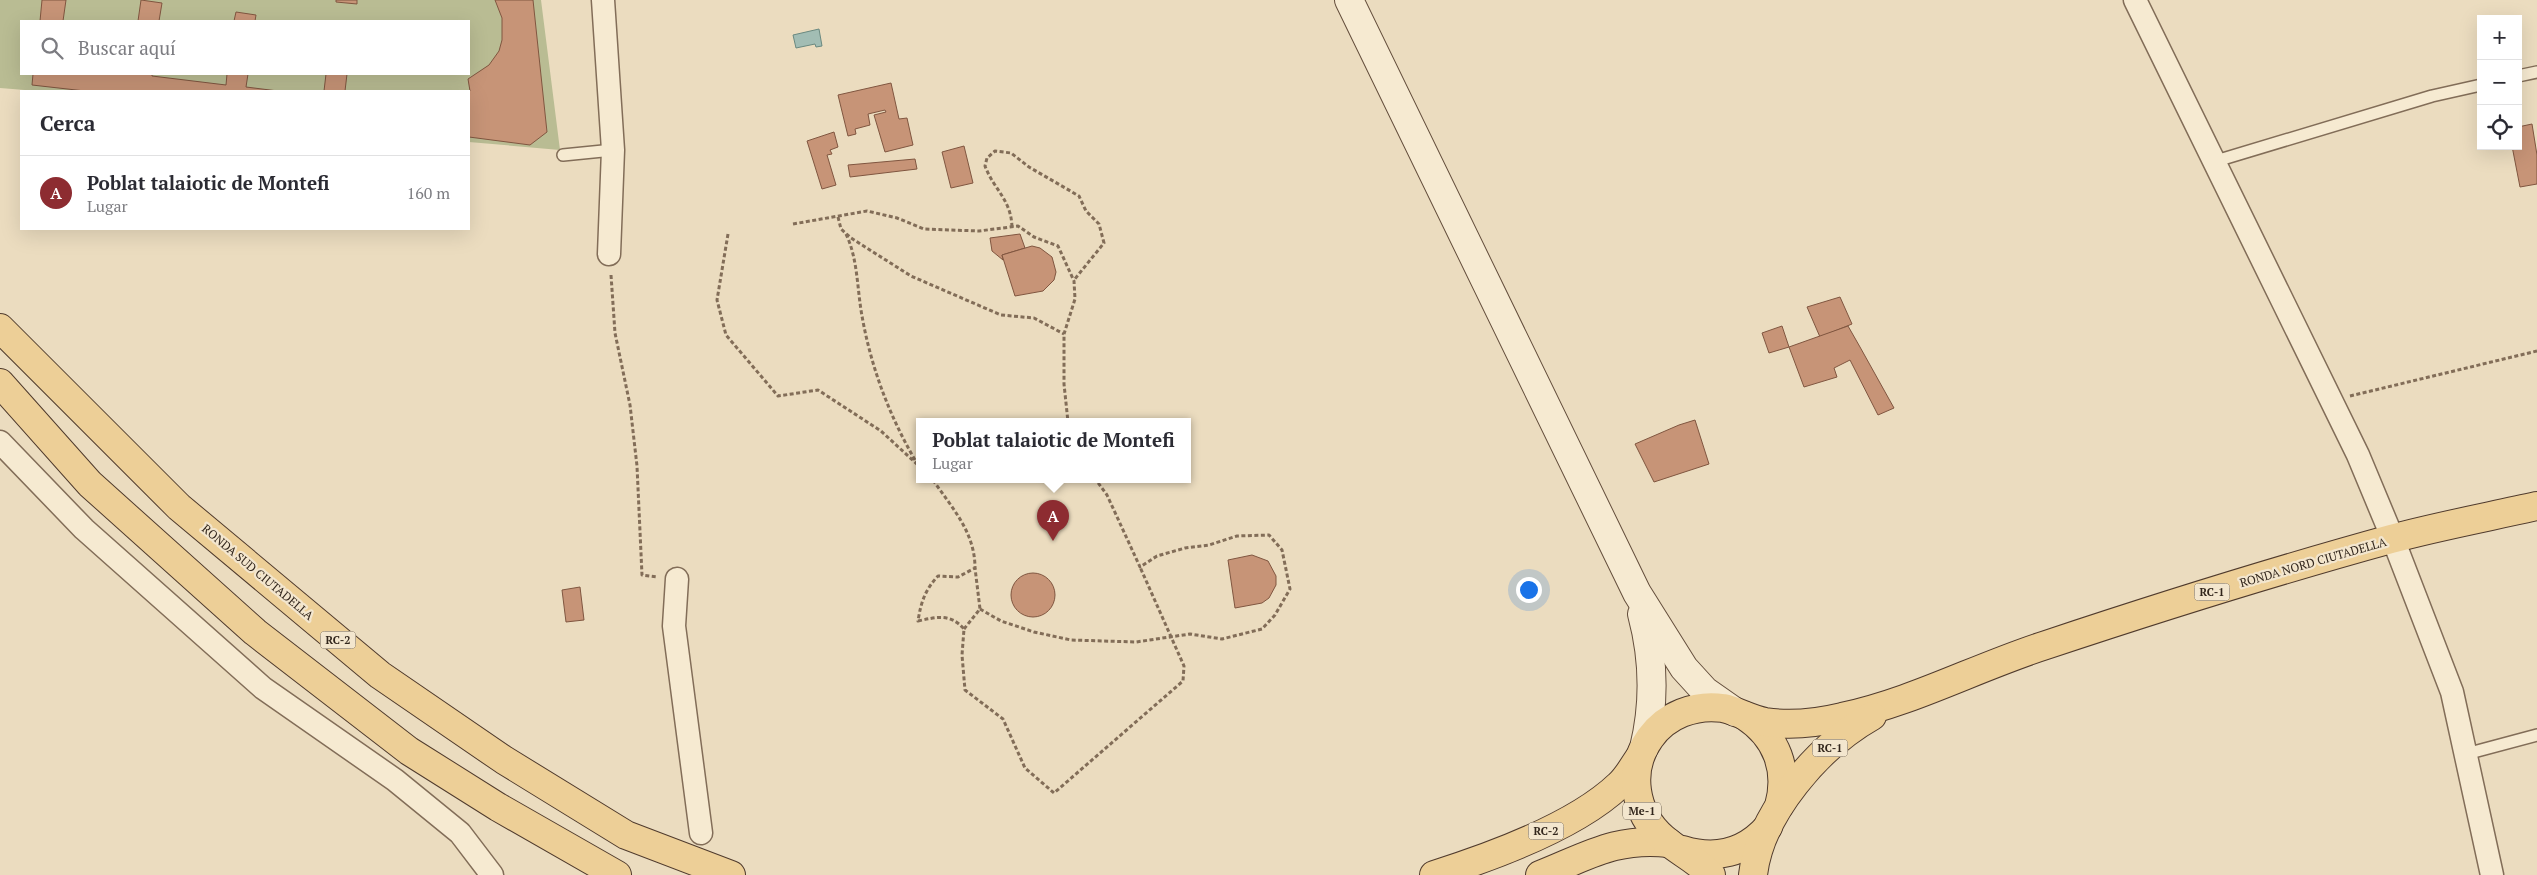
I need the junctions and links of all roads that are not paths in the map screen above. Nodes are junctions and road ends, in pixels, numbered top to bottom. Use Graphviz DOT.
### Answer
graph roads {
  1 [pos="604,0"];
  2 [pos="1349,0"];
  3 [pos="2135,0"];
  4 [pos="2537,72"];
  5 [pos="2522,75"];
  6 [pos="2477,86"];
  7 [pos="613,150"];
  8 [pos="562,155"];
  9 [pos="2216,161"];
  10 [pos="609,254"];
  11 [pos="0,328"];
  12 [pos="0,383"];
  13 [pos="0,442"];
  14 [pos="2537,506"];
  15 [pos="2393,539"];
  16 [pos="677,578"];
  17 [pos="1637,593"];
  18 [pos="1895,703"];
  19 [pos="1739,714"];
  20 [pos="2537,735"];
  21 [pos="1642,752"];
  22 [pos="2466,754"];
  23 [pos="1774,816"];
  24 [pos="701,833"];
  25 [pos="1675,846"];
  26 [pos="492,875"];
  27 [pos="617,875"];
  28 [pos="731,875"];
  29 [pos="1434,875"];
  30 [pos="1540,875"];
  31 [pos="1711,875"];
  32 [pos="1753,875"];
  33 [pos="2492,875"];
  1 -- 7 [label="street"];
  2 -- 17 [label="main road, Me-1"];
  3 -- 9 [label="street"];
  4 -- 5 [label="lane"];
  6 -- 9 [label="lane"];
  7 -- 8 [label="lane"];
  7 -- 10 [label="street"];
  9 -- 15 [label="street"];
  11 -- 28 [label="main road, RONDA SUD CIUTADELLA / RC-2"];
  12 -- 27 [label="main road"];
  13 -- 26 [label="street"];
  14 -- 15 [label="main road, RONDA NORD CIUTADELLA / RC-1"];
  15 -- 18 [label="main road, RONDA NORD CIUTADELLA / RC-1"];
  15 -- 22 [label="street"];
  16 -- 24 [label="street"];
  17 -- 19 [label="main road, Me-1"];
  17 -- 21 [label="main road, Me-1"];
  18 -- 19 [label="main road, RC-1"];
  18 -- 23 [label="main road, RC-1"];
  19 -- 21 [label="main road, Me-1"];
  19 -- 23 [label="main road, Me-1"];
  20 -- 22 [label="lane"];
  21 -- 25 [label="main road, Me-1"];
  21 -- 29 [label="main road, RC-2"];
  22 -- 33 [label="street"];
  23 -- 25 [label="main road"];
  23 -- 32 [label="main road, Me-1"];
  25 -- 30 [label="main road"];
  25 -- 31 [label="main road, Me-1"];
}
